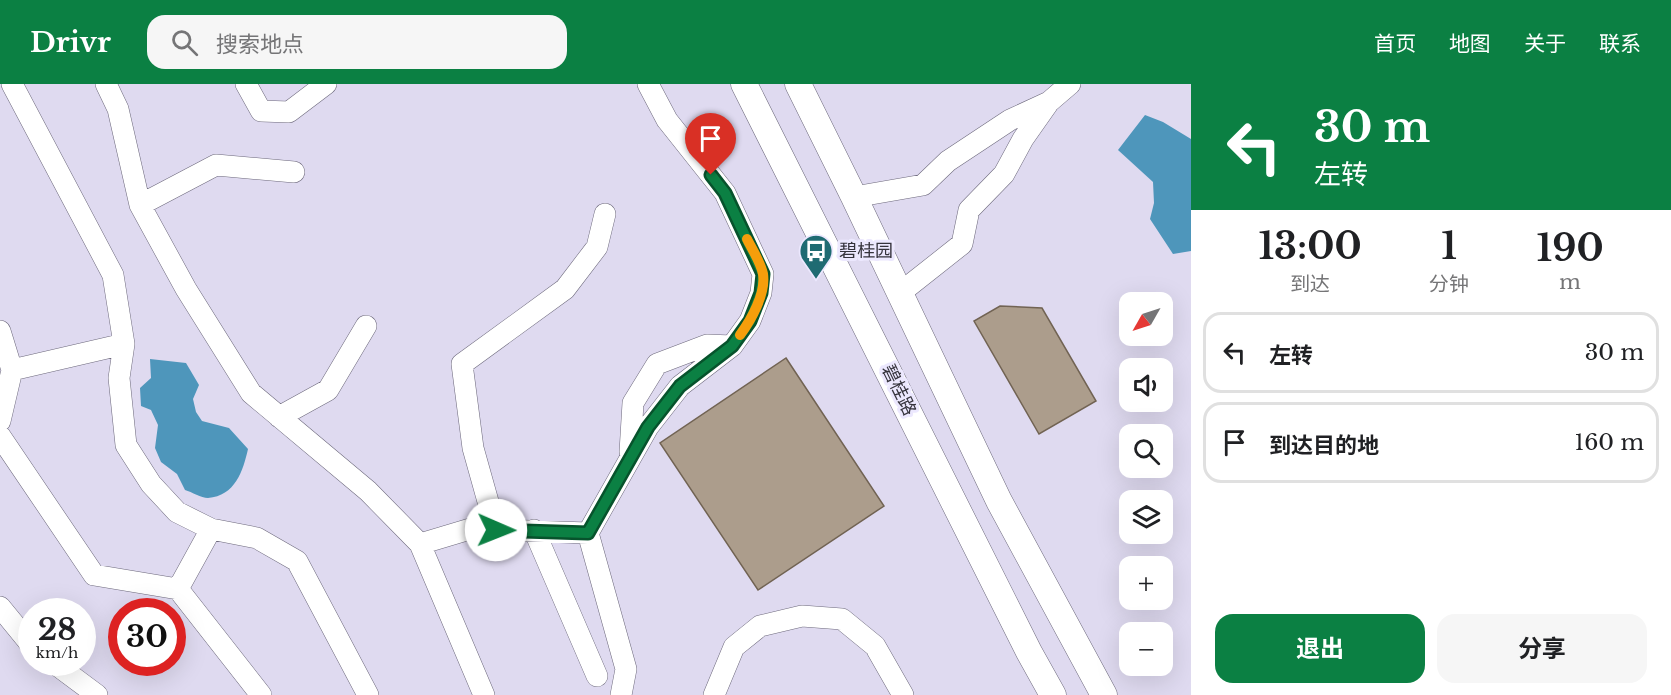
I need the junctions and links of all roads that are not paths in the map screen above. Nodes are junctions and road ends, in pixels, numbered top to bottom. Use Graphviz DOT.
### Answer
graph roads {
  1 [pos="12,84"];
  2 [pos="106,84"];
  3 [pos="246,84"];
  4 [pos="326,84"];
  5 [pos="648,84"];
  6 [pos="744,84"];
  7 [pos="798,84"];
  8 [pos="1070,84"];
  9 [pos="1049,102"];
  10 [pos="294,172"];
  11 [pos="854,197"];
  12 [pos="140,205"];
  13 [pos="605,214"];
  14 [pos="900,293"];
  15 [pos="366,326"];
  16 [pos="0,331"];
  17 [pos="124,344"];
  18 [pos="732,346"];
  19 [pos="12,370"];
  20 [pos="279,417"];
  21 [pos="0,421"];
  22 [pos="0,436"];
  23 [pos="630,459"];
  24 [pos="211,528"];
  25 [pos="496,530"];
  26 [pos="534,530"];
  27 [pos="588,533"];
  28 [pos="420,544"];
  29 [pos="178,589"];
  30 [pos="0,607"];
  31 [pos="18,629"];
  32 [pos="71,676"];
  33 [pos="597,676"];
  34 [pos="97,695"];
  35 [pos="261,695"];
  36 [pos="368,695"];
  37 [pos="484,695"];
  38 [pos="621,695"];
  39 [pos="714,695"];
  40 [pos="903,695"];
  41 [pos="1053,695"];
  42 [pos="1104,695"];
  1 -- 17 [label="street"];
  2 -- 12 [label="street"];
  3 -- 4 [label="street"];
  5 -- 18 [label="street"];
  6 -- 41 [label="street, 碧桂路"];
  7 -- 11 [label="street"];
  8 -- 9 [label="street"];
  9 -- 11 [label="street"];
  9 -- 14 [label="street"];
  10 -- 12 [label="street"];
  11 -- 14 [label="street"];
  12 -- 20 [label="street"];
  13 -- 25 [label="street"];
  14 -- 42 [label="street"];
  15 -- 20 [label="street"];
  16 -- 19 [label="street"];
  17 -- 19 [label="street"];
  17 -- 24 [label="street"];
  18 -- 23 [label="street"];
  18 -- 23 [label="street"];
  19 -- 21 [label="street"];
  20 -- 28 [label="street"];
  22 -- 29 [label="street"];
  23 -- 27 [label="street"];
  24 -- 29 [label="street"];
  24 -- 36 [label="street"];
  25 -- 26 [label="street"];
  25 -- 28 [label="street"];
  26 -- 27 [label="street"];
  26 -- 33 [label="street"];
  27 -- 38 [label="street"];
  28 -- 37 [label="street"];
  29 -- 35 [label="street"];
  30 -- 31 [label="street"];
  32 -- 34 [label="street"];
  39 -- 40 [label="street"];
}
